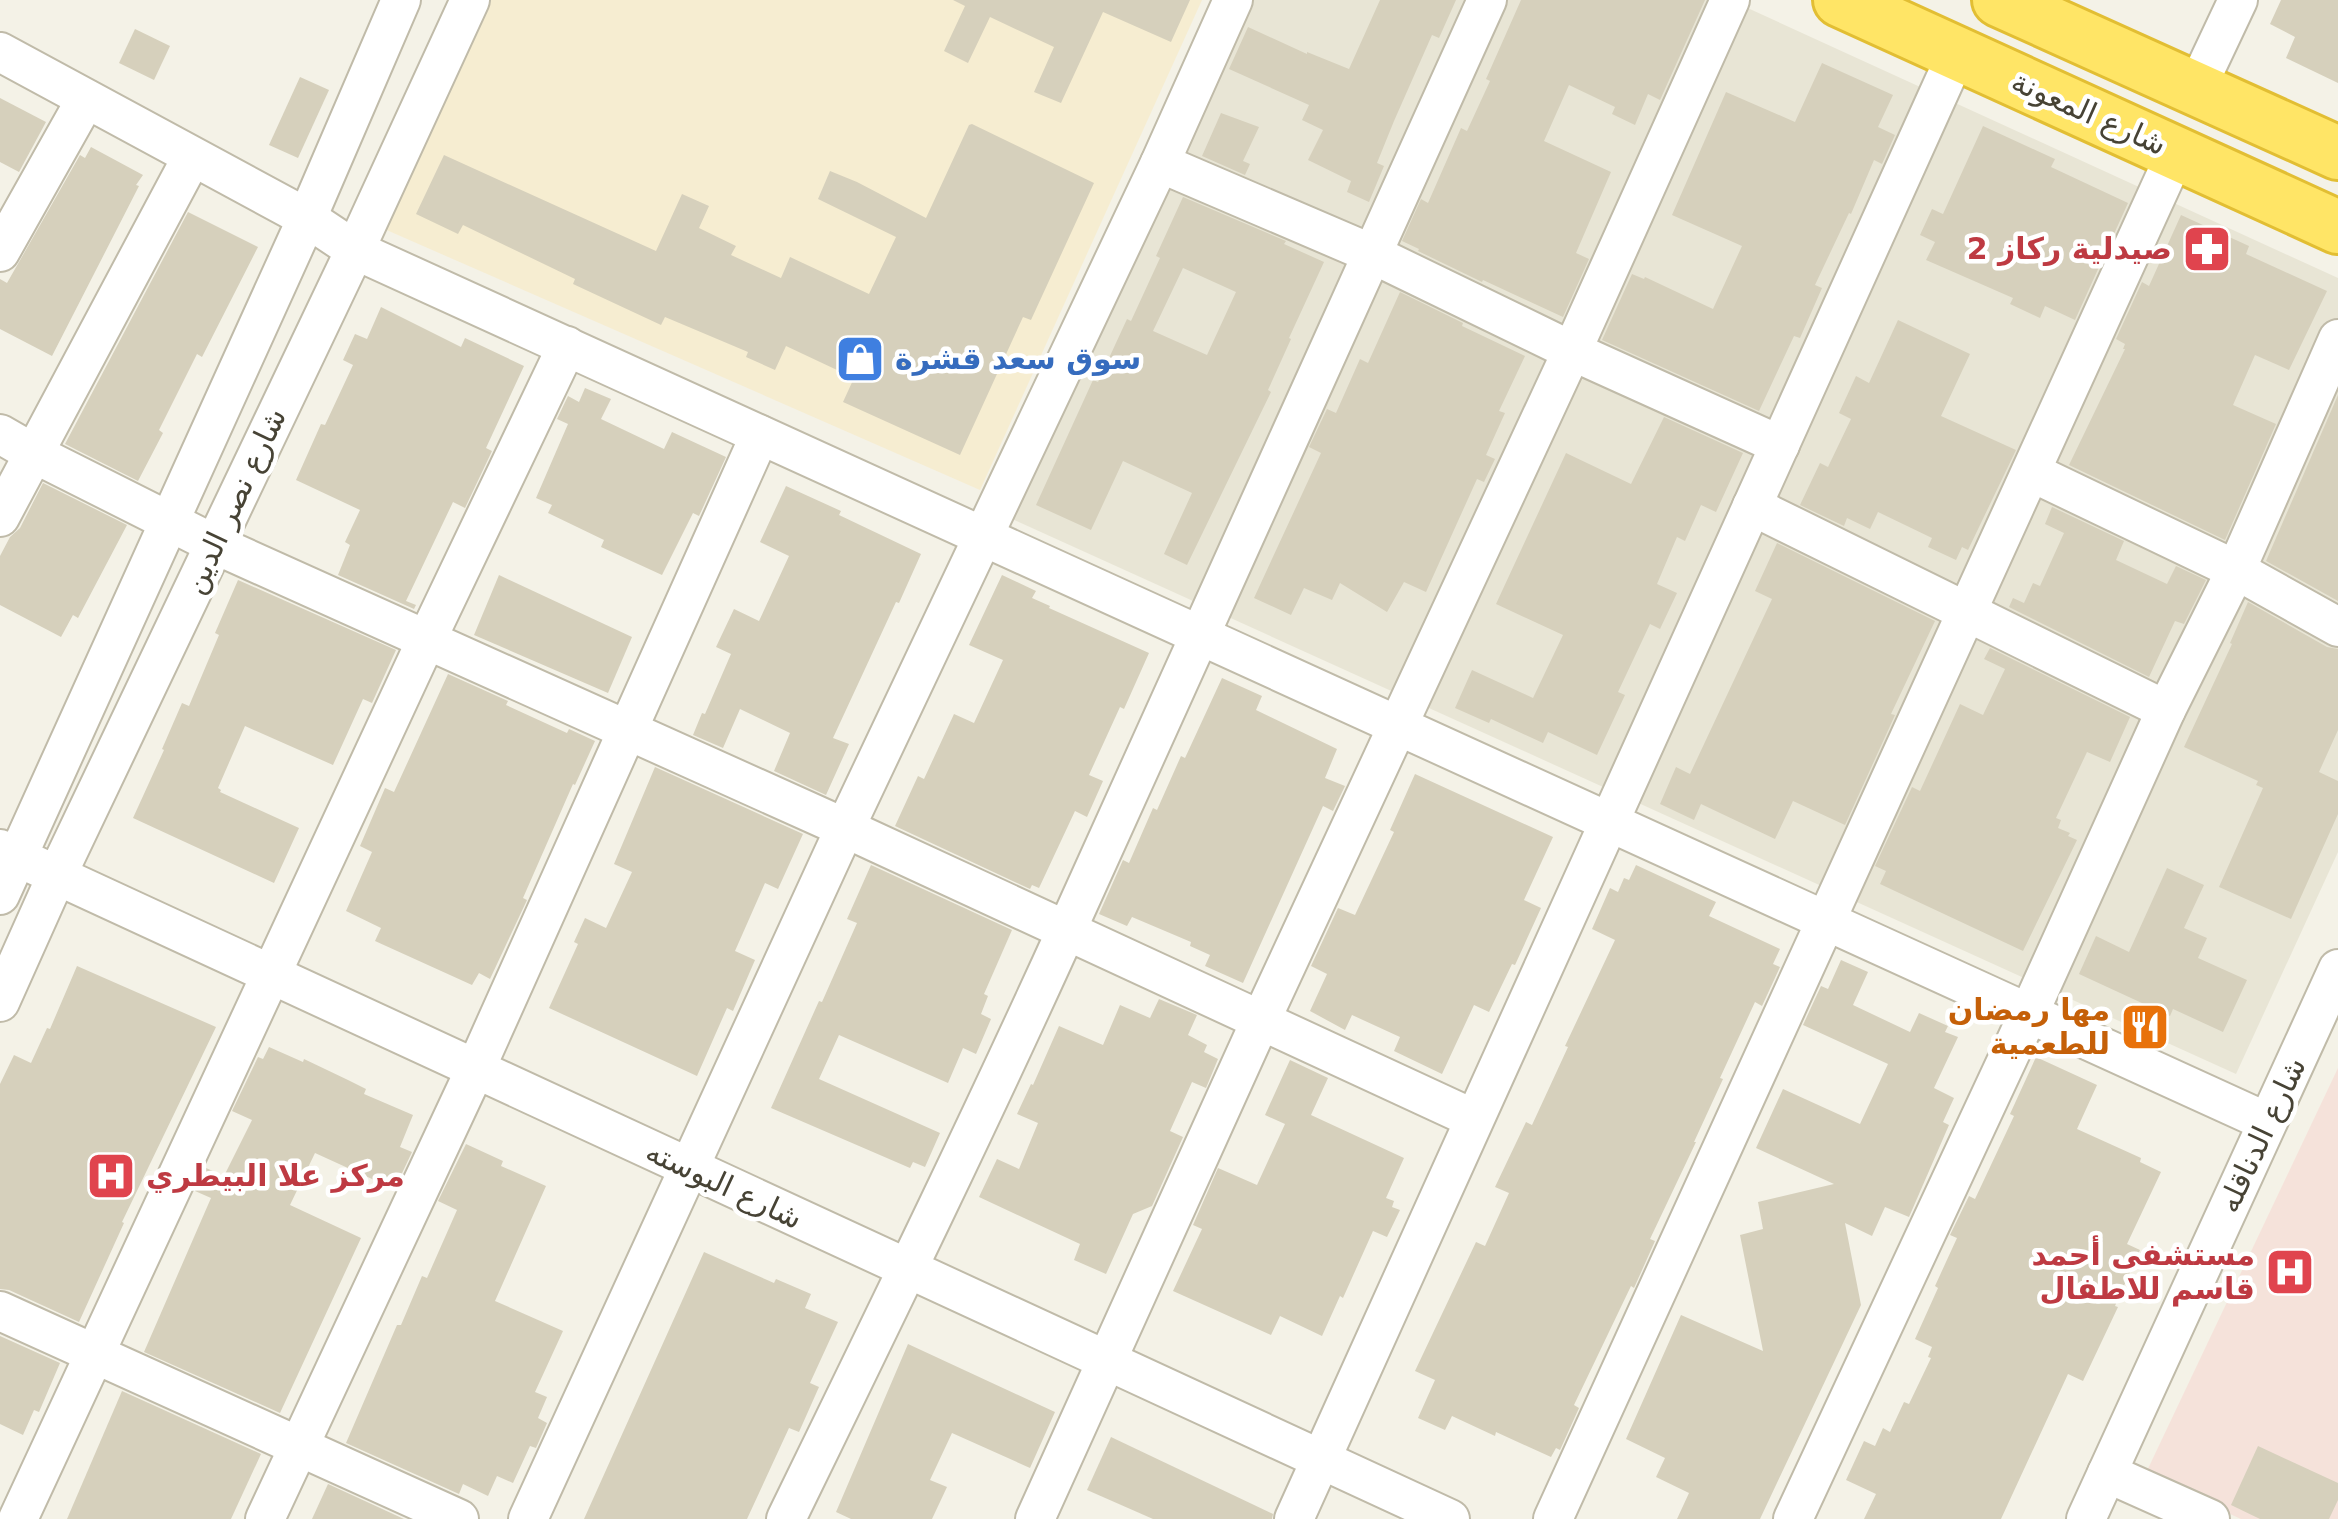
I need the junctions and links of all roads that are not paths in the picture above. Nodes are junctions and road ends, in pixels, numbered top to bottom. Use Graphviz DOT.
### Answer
graph roads {
  1 [pos="400,0"];
  2 [pos="470,0"];
  3 [pos="1233,0"];
  4 [pos="1487,0"];
  5 [pos="1730,0"];
  6 [pos="1840,0"];
  7 [pos="1999,0"];
  8 [pos="2238,0"];
  9 [pos="0,52"];
  10 [pos="1957,53"];
  11 [pos="2196,89"];
  12 [pos="86,99"];
  13 [pos="2176,153"];
  14 [pos="2338,153"];
  15 [pos="192,157"];
  16 [pos="1160,163"];
  17 [pos="307,218"];
  18 [pos="2338,227"];
  19 [pos="354,250"];
  20 [pos="0,252"];
  21 [pos="1370,253"];
  22 [pos="2338,340"];
  23 [pos="566,346"];
  24 [pos="1572,351"];
  25 [pos="0,434"];
  26 [pos="760,435"];
  27 [pos="1780,445"];
  28 [pos="33,454"];
  29 [pos="2031,472"];
  30 [pos="1752,506"];
  31 [pos="0,517"];
  32 [pos="168,523"];
  33 [pos="984,536"];
  34 [pos="214,544"];
  35 [pos="2236,570"];
  36 [pos="1967,613"];
  37 [pos="2338,627"];
  38 [pos="1200,635"];
  39 [pos="426,641"];
  40 [pos="2166,710"];
  41 [pos="1397,725"];
  42 [pos="626,729"];
  43 [pos="1609,822"];
  44 [pos="845,828"];
  45 [pos="8,854"];
  46 [pos="56,877"];
  47 [pos="0,894"];
  48 [pos="1826,920"];
  49 [pos="1067,930"];
  50 [pos="2338,969"];
  51 [pos="271,976"];
  52 [pos="0,1002"];
  53 [pos="2029,1013"];
  54 [pos="1260,1022"];
  55 [pos="474,1070"];
  56 [pos="1474,1119"];
  57 [pos="2268,1122"];
  58 [pos="690,1169"];
  59 [pos="908,1269"];
  60 [pos="0,1311"];
  61 [pos="94,1354"];
  62 [pos="1107,1361"];
  63 [pos="298,1446"];
  64 [pos="1320,1460"];
  65 [pos="2107,1473"];
  66 [pos="18,1519"];
  67 [pos="265,1519"];
  68 [pos="458,1519"];
  69 [pos="528,1519"];
  70 [pos="786,1519"];
  71 [pos="1035,1519"];
  72 [pos="1294,1519"];
  73 [pos="1450,1519"];
  74 [pos="1554,1519"];
  75 [pos="1793,1519"];
  76 [pos="2086,1519"];
  77 [pos="2210,1519"];
  1 -- 17 [label="street, شارع نصر الدين"];
  2 -- 19 [label="street, شارع نصر الدين"];
  3 -- 16 [label="street"];
  4 -- 21 [label="street"];
  5 -- 24 [label="street"];
  6 -- 10 [label="highway, شارع المعونة"];
  7 -- 11 [label="highway"];
  8 -- 11 [label="street"];
  9 -- 12 [label="street"];
  10 -- 13 [label="highway, شارع المعونة"];
  10 -- 27 [label="street"];
  11 -- 14 [label="highway"];
  12 -- 15 [label="street"];
  12 -- 20 [label="street"];
  13 -- 18 [label="highway, شارع المعونة"];
  13 -- 29 [label="street"];
  15 -- 17 [label="street"];
  15 -- 28 [label="street"];
  16 -- 21 [label="street"];
  16 -- 33 [label="street"];
  17 -- 19 [label="street"];
  17 -- 32 [label="street, شارع نصر الدين"];
  19 -- 23 [label="street"];
  19 -- 34 [label="street, شارع نصر الدين"];
  21 -- 24 [label="street"];
  21 -- 38 [label="street"];
  22 -- 35 [label="street"];
  23 -- 26 [label="street"];
  23 -- 39 [label="street"];
  24 -- 27 [label="street"];
  24 -- 41 [label="street"];
  25 -- 28 [label="street"];
  26 -- 33 [label="street"];
  26 -- 42 [label="street"];
  27 -- 30 [label="street"];
  28 -- 31 [label="street"];
  28 -- 32 [label="street"];
  29 -- 35 [label="street"];
  29 -- 36 [label="street"];
  30 -- 36 [label="street"];
  30 -- 43 [label="street"];
  32 -- 34 [label="street"];
  32 -- 45 [label="street, شارع نصر الدين"];
  33 -- 38 [label="street"];
  33 -- 44 [label="street"];
  34 -- 39 [label="street"];
  34 -- 46 [label="street, شارع نصر الدين"];
  35 -- 37 [label="street"];
  35 -- 40 [label="street"];
  36 -- 40 [label="street"];
  36 -- 48 [label="street"];
  38 -- 41 [label="street"];
  38 -- 49 [label="street"];
  39 -- 42 [label="street"];
  39 -- 51 [label="street"];
  40 -- 53 [label="street"];
  41 -- 43 [label="street"];
  41 -- 54 [label="street"];
  42 -- 44 [label="street"];
  42 -- 55 [label="street"];
  43 -- 48 [label="street"];
  43 -- 56 [label="street"];
  44 -- 49 [label="street"];
  44 -- 58 [label="street"];
  45 -- 46 [label="street, شارع البوسته"];
  45 -- 47 [label="street, شارع نصر الدين"];
  46 -- 51 [label="street, شارع البوسته"];
  46 -- 52 [label="street, شارع نصر الدين"];
  48 -- 53 [label="street"];
  48 -- 74 [label="street"];
  49 -- 54 [label="street"];
  49 -- 59 [label="street"];
  50 -- 57 [label="street, شارع الدناقله"];
  51 -- 55 [label="street, شارع البوسته"];
  51 -- 61 [label="street"];
  53 -- 57 [label="street"];
  53 -- 75 [label="street"];
  54 -- 56 [label="street"];
  54 -- 62 [label="street"];
  55 -- 58 [label="street, شارع البوسته"];
  55 -- 63 [label="street"];
  56 -- 64 [label="street"];
  57 -- 65 [label="street, شارع الدناقله"];
  58 -- 59 [label="street, شارع البوسته"];
  58 -- 69 [label="street"];
  59 -- 62 [label="street, شارع البوسته"];
  59 -- 70 [label="street"];
  60 -- 61 [label="street"];
  61 -- 63 [label="street"];
  61 -- 66 [label="street"];
  62 -- 64 [label="street, شارع البوسته"];
  62 -- 71 [label="street"];
  63 -- 67 [label="street"];
  63 -- 68 [label="street"];
  64 -- 72 [label="street"];
  64 -- 73 [label="street, شارع البوسته"];
  65 -- 76 [label="street, شارع الدناقله"];
  65 -- 77 [label="street"];
}
